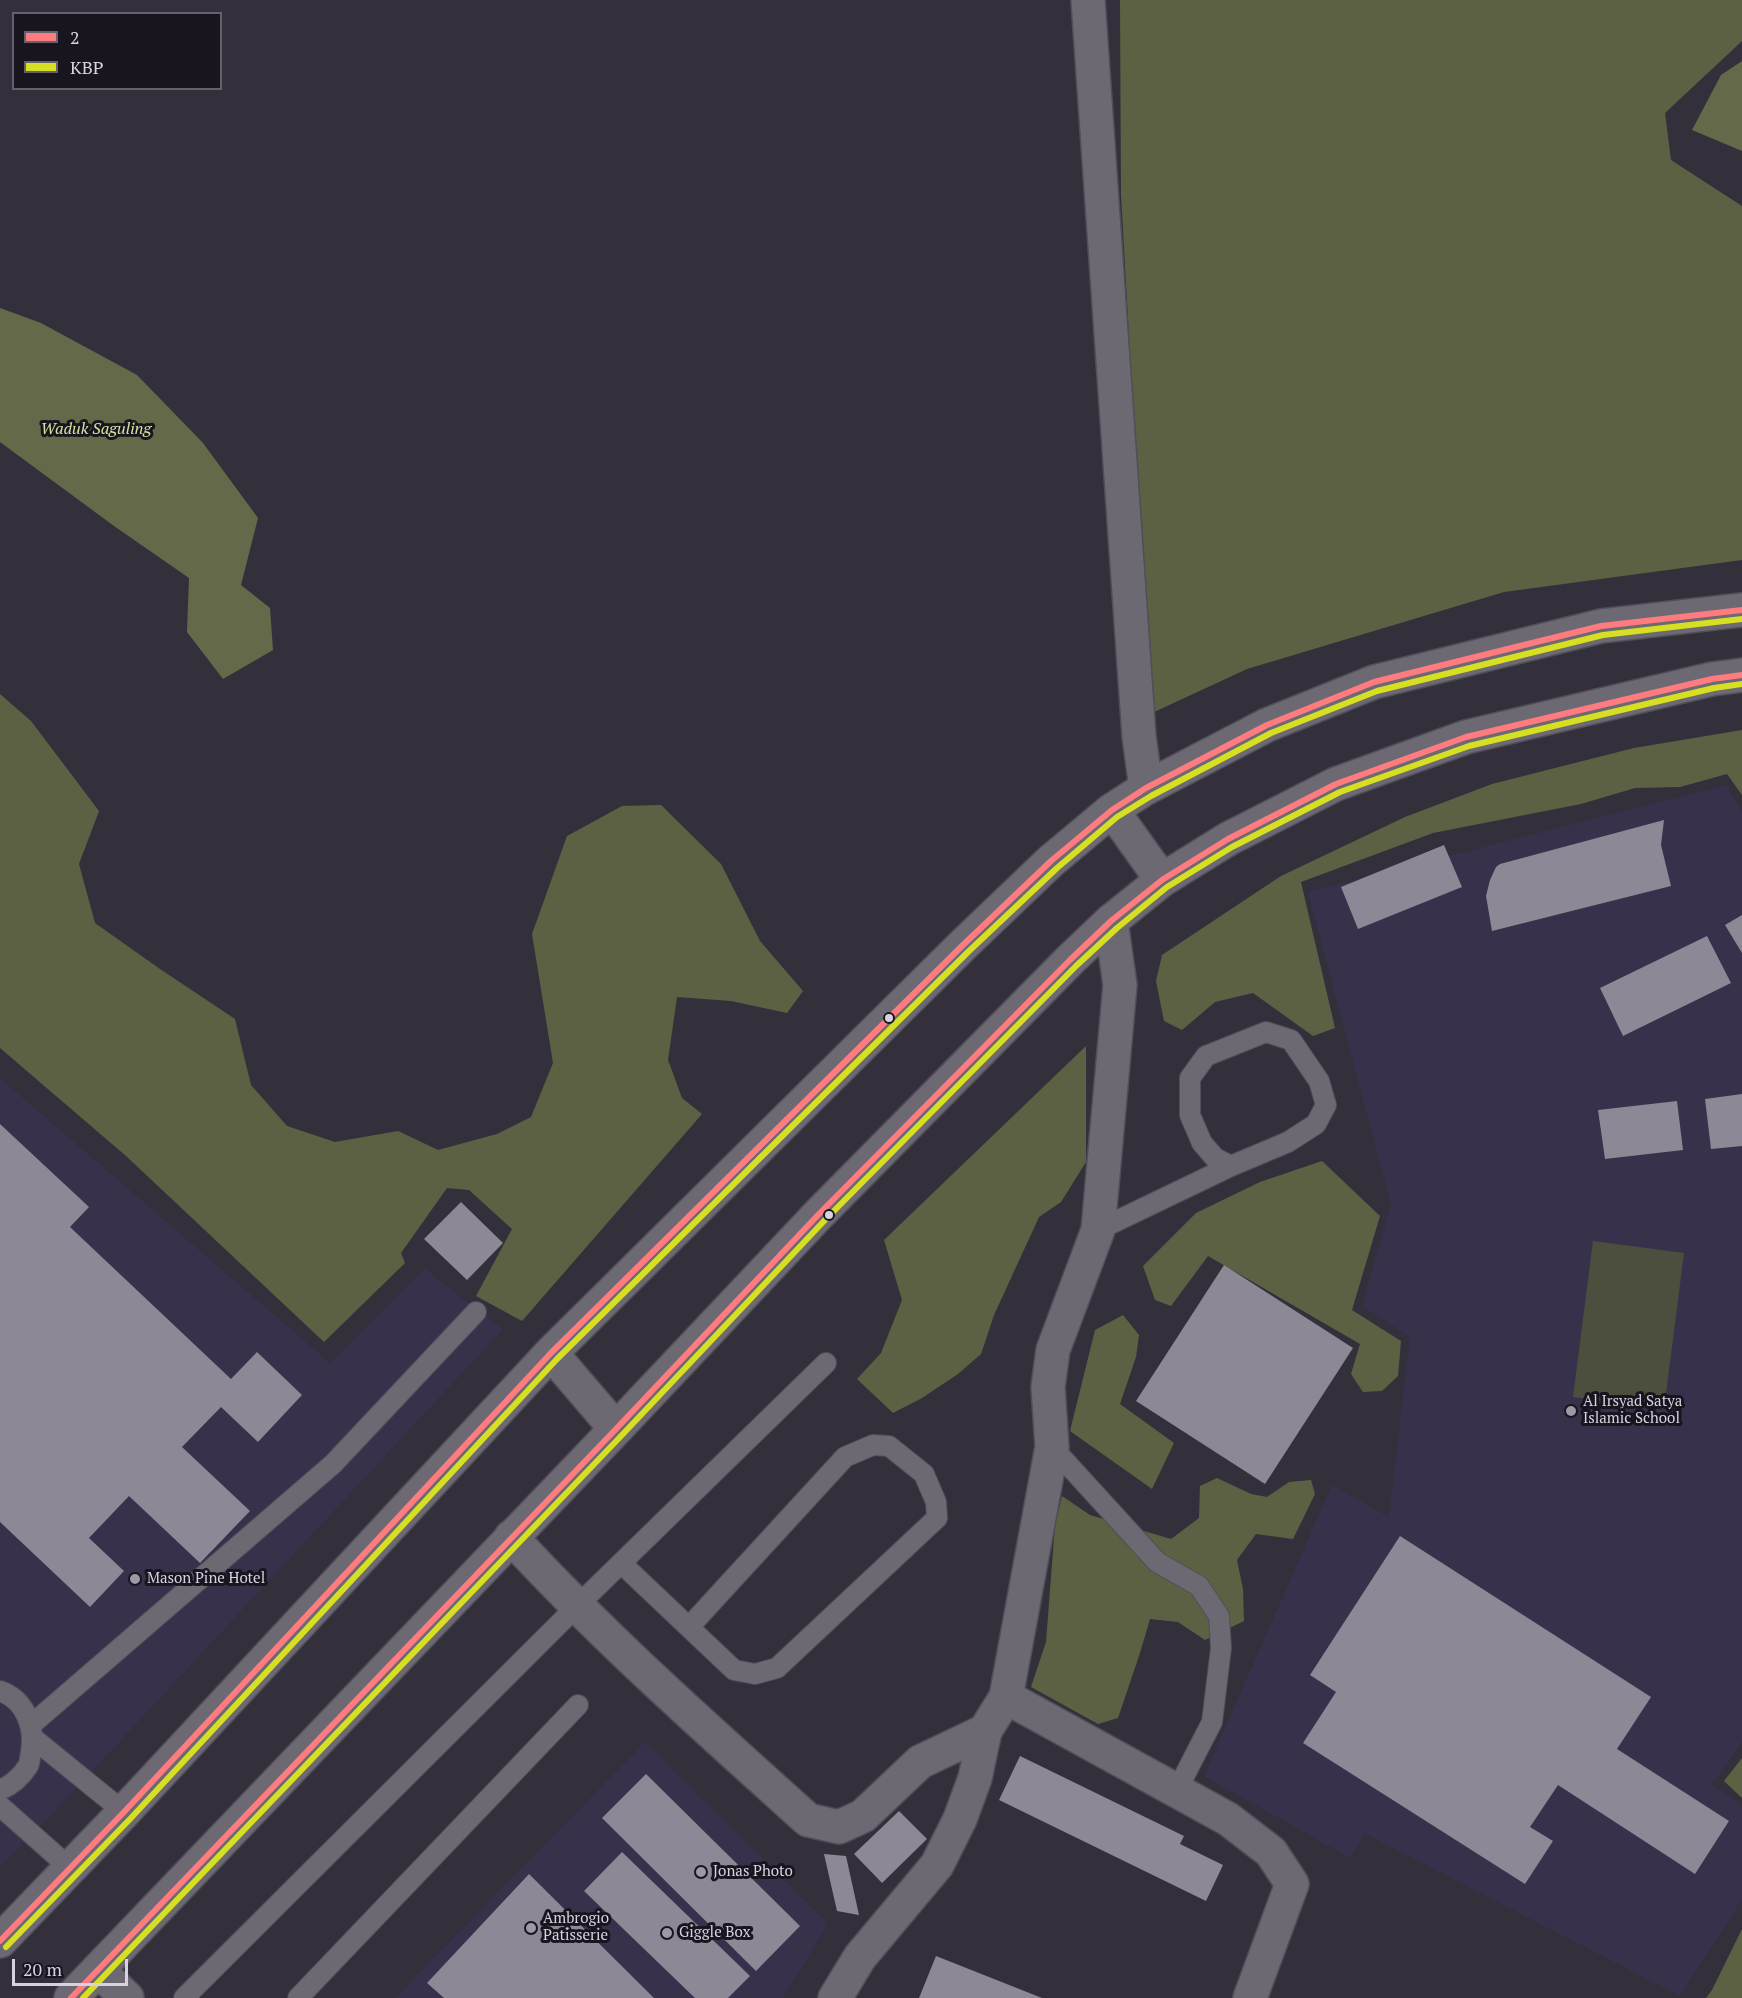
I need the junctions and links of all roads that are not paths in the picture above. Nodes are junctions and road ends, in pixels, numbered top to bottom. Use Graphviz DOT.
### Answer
graph roads {
  1 [pos="1088,0"];
  2 [pos="1742,610"];
  3 [pos="1727,677"];
  4 [pos="1146,788"];
  5 [pos="1112,810"];
  6 [pos="1162,880"];
  7 [pos="1112,921"];
  8 [pos="1231,1166"];
  9 [pos="1098,1230"];
  10 [pos="476,1312"];
  11 [pos="551,1353"];
  12 [pos="826,1362"];
  13 [pos="616,1429"];
  14 [pos="1052,1446"];
  15 [pos="511,1537"];
  16 [pos="621,1563"];
  17 [pos="576,1607"];
  18 [pos="689,1627"];
  19 [pos="2,1690"];
  20 [pos="1006,1697"];
  21 [pos="578,1705"];
  22 [pos="985,1731"];
  23 [pos="32,1732"];
  24 [pos="0,1790"];
  25 [pos="1177,1790"];
  26 [pos="0,1806"];
  27 [pos="124,1812"];
  28 [pos="70,1868"];
  29 [pos="0,1941"];
  30 [pos="98,1970"];
  31 [pos="71,1998"];
  32 [pos="127,1998"];
  33 [pos="184,1998"];
  34 [pos="298,1998"];
  35 [pos="835,1998"];
  36 [pos="1250,1998"];
  1 -- 4 [label="main road"];
  2 -- 4 [label="main road"];
  3 -- 6 [label="main road"];
  4 -- 5 [label="main road"];
  5 -- 6 [label="main road"];
  5 -- 11 [label="main road"];
  6 -- 7 [label="main road"];
  7 -- 9 [label="main road"];
  7 -- 13 [label="main road"];
  8 -- 8 [label="lane"];
  8 -- 9 [label="lane"];
  9 -- 14 [label="main road"];
  10 -- 23 [label="lane"];
  11 -- 13 [label="main road"];
  11 -- 27 [label="main road"];
  12 -- 16 [label="lane"];
  13 -- 15 [label="main road"];
  14 -- 20 [label="main road"];
  14 -- 25 [label="lane"];
  15 -- 17 [label="main road"];
  15 -- 30 [label="main road"];
  16 -- 17 [label="lane"];
  16 -- 18 [label="lane"];
  17 -- 22 [label="main road"];
  17 -- 33 [label="lane"];
  18 -- 18 [label="lane"];
  19 -- 23 [label="lane"];
  20 -- 22 [label="main road"];
  20 -- 25 [label="main road"];
  21 -- 34 [label="lane"];
  22 -- 35 [label="main road"];
  23 -- 24 [label="lane"];
  23 -- 27 [label="lane"];
  25 -- 36 [label="main road"];
  26 -- 28 [label="lane"];
  27 -- 28 [label="main road"];
  28 -- 29 [label="main road"];
  30 -- 31 [label="main road"];
  30 -- 32 [label="main road"];
}
